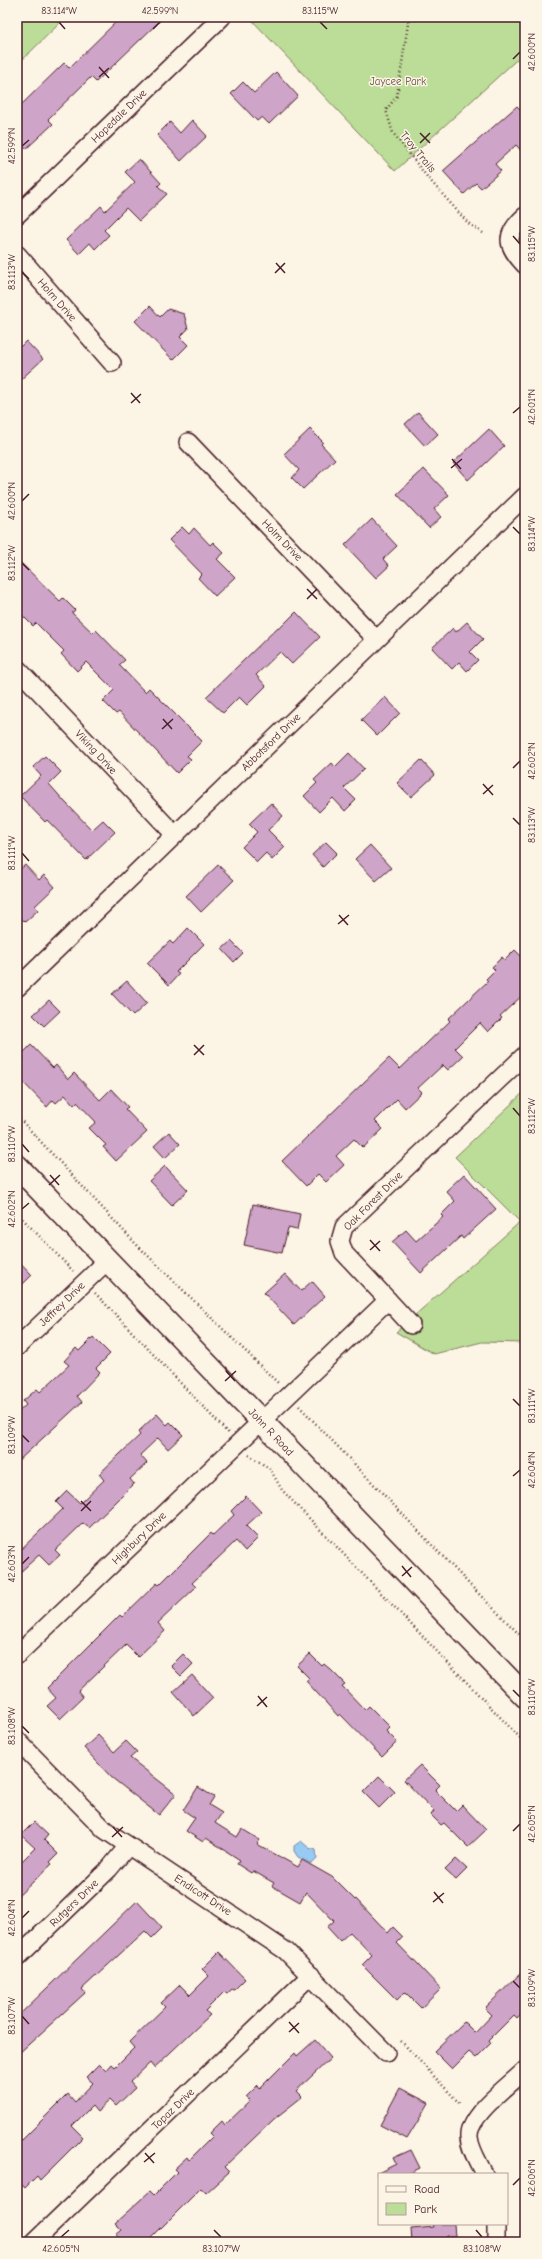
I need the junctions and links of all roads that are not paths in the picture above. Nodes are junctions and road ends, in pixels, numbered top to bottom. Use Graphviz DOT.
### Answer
graph roads {
  1 [pos="222,17"];
  2 [pos="17,215"];
  3 [pos="525,216"];
  4 [pos="17,254"];
  5 [pos="525,265"];
  6 [pos="112,364"];
  7 [pos="188,442"];
  8 [pos="525,496"];
  9 [pos="376,639"];
  10 [pos="17,668"];
  11 [pos="175,835"];
  12 [pos="17,988"];
  13 [pos="525,1055"];
  14 [pos="17,1166"];
  15 [pos="107,1261"];
  16 [pos="388,1300"];
  17 [pos="411,1325"];
  18 [pos="17,1347"];
  19 [pos="261,1421"];
  20 [pos="17,1655"];
  21 [pos="525,1696"];
  22 [pos="17,1740"];
  23 [pos="128,1846"];
  24 [pos="17,1958"];
  25 [pos="311,1975"];
  26 [pos="386,2053"];
  27 [pos="525,2070"];
  28 [pos="484,2173"];
  29 [pos="496,2225"];
  30 [pos="34,2242"];
  31 [pos="496,2242"];
  1 -- 2 [label="street, Hopedale Drive"];
  3 -- 5 [label="street"];
  4 -- 6 [label="street, Holm Drive"];
  7 -- 9 [label="street, Holm Drive"];
  8 -- 9 [label="street, Abbotsford Drive"];
  9 -- 11 [label="street, Abbotsford Drive"];
  10 -- 11 [label="street, Viking Drive"];
  11 -- 12 [label="street, Abbotsford Drive"];
  13 -- 16 [label="street, Oak Forest Drive"];
  14 -- 15 [label="main road, John R Road"];
  15 -- 18 [label="street, Jeffrey Drive"];
  15 -- 19 [label="main road, John R Road"];
  16 -- 17 [label="street, Oak Forest Drive"];
  16 -- 19 [label="street"];
  19 -- 20 [label="street, Highbury Drive"];
  19 -- 21 [label="main road, John R Road"];
  22 -- 23 [label="street, Endicott Drive"];
  23 -- 24 [label="street, Rutgers Drive"];
  23 -- 25 [label="street, Endicott Drive"];
  25 -- 26 [label="street, Endicott Drive"];
  25 -- 30 [label="street, Topaz Drive"];
  27 -- 28 [label="street"];
  29 -- 31 [label="street"];
}
